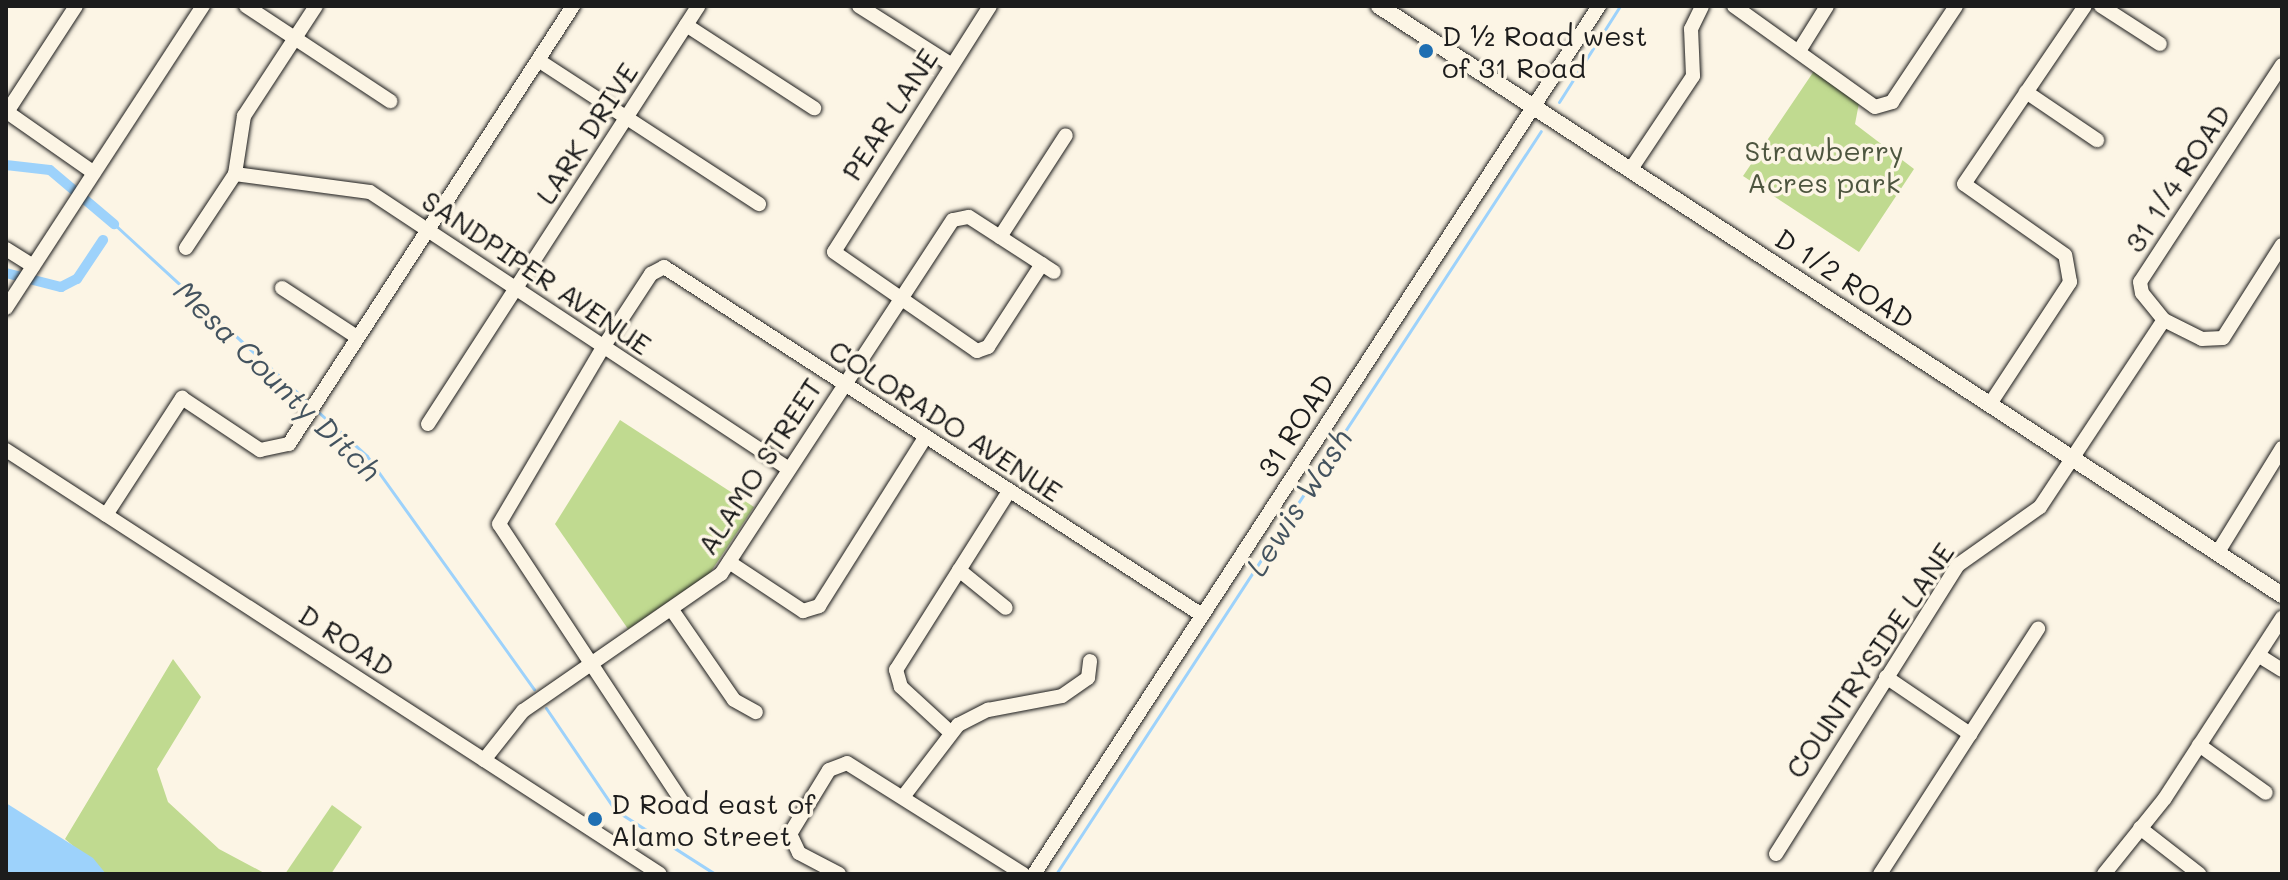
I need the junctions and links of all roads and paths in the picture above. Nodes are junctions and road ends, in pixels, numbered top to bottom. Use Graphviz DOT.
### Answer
graph roads {
  1 [pos="76,6"];
  2 [pos="203,6"];
  3 [pos="246,6"];
  4 [pos="316,6"];
  5 [pos="573,6"];
  6 [pos="698,6"];
  7 [pos="859,6"];
  8 [pos="990,6"];
  9 [pos="1379,6"];
  10 [pos="1599,6"];
  11 [pos="1702,6"];
  12 [pos="1734,6"];
  13 [pos="1827,6"];
  14 [pos="1956,6"];
  15 [pos="2085,6"];
  16 [pos="2101,6"];
  17 [pos="686,25"];
  18 [pos="296,37"];
  19 [pos="2160,44"];
  20 [pos="1799,51"];
  21 [pos="538,60"];
  22 [pos="952,65"];
  23 [pos="2282,65"];
  24 [pos="2026,92"];
  25 [pos="390,101"];
  26 [pos="1534,107"];
  27 [pos="814,108"];
  28 [pos="628,118"];
  29 [pos="1066,135"];
  30 [pos="2097,140"];
  31 [pos="1631,169"];
  32 [pos="94,173"];
  33 [pos="235,174"];
  34 [pos="759,204"];
  35 [pos="427,229"];
  36 [pos="1000,237"];
  37 [pos="2282,245"];
  38 [pos="186,248"];
  39 [pos="6,249"];
  40 [pos="33,266"];
  41 [pos="282,288"];
  42 [pos="517,288"];
  43 [pos="899,301"];
  44 [pos="6,308"];
  45 [pos="2164,320"];
  46 [pos="357,337"];
  47 [pos="602,349"];
  48 [pos="843,385"];
  49 [pos="1990,404"];
  50 [pos="428,424"];
  51 [pos="925,438"];
  52 [pos="2282,448"];
  53 [pos="6,450"];
  54 [pos="2074,458"];
  55 [pos="789,469"];
  56 [pos="1009,491"];
  57 [pos="106,515"];
  58 [pos="2218,552"];
  59 [pos="729,562"];
  60 [pos="959,570"];
  61 [pos="2282,595"];
  62 [pos="1006,608"];
  63 [pos="672,610"];
  64 [pos="1202,615"];
  65 [pos="2282,618"];
  66 [pos="2038,629"];
  67 [pos="2258,655"];
  68 [pos="1090,661"];
  69 [pos="589,666"];
  70 [pos="2282,670"];
  71 [pos="1886,677"];
  72 [pos="756,712"];
  73 [pos="950,732"];
  74 [pos="1970,734"];
  75 [pos="2199,745"];
  76 [pos="484,760"];
  77 [pos="2266,793"];
  78 [pos="903,797"];
  79 [pos="683,803"];
  80 [pos="2140,828"];
  81 [pos="1776,854"];
  82 [pos="660,874"];
  83 [pos="839,874"];
  84 [pos="1023,874"];
  85 [pos="1034,874"];
  86 [pos="1880,874"];
  87 [pos="2104,874"];
  88 [pos="2199,874"];
  1 -- 32 [label="street"];
  2 -- 32 [label="street"];
  3 -- 18 [label="street"];
  4 -- 18 [label="street"];
  5 -- 21 [label="street"];
  6 -- 17 [label="street, LARK DRIVE"];
  7 -- 22 [label="street"];
  8 -- 22 [label="street, PEAR LANE"];
  9 -- 26 [label="main road, D 1/2 ROAD"];
  10 -- 26 [label="street, 31 ROAD"];
  11 -- 31 [label="street"];
  12 -- 20 [label="street"];
  13 -- 20 [label="street"];
  14 -- 20 [label="street"];
  15 -- 24 [label="street"];
  16 -- 19 [label="street"];
  17 -- 27 [label="street"];
  17 -- 28 [label="street, LARK DRIVE"];
  18 -- 25 [label="street"];
  18 -- 33 [label="street"];
  21 -- 28 [label="street"];
  21 -- 35 [label="street"];
  22 -- 43 [label="street, PEAR LANE"];
  23 -- 45 [label="street, 31 1/4 ROAD"];
  24 -- 30 [label="street"];
  24 -- 49 [label="street"];
  26 -- 31 [label="main road, D 1/2 ROAD"];
  26 -- 64 [label="street, 31 ROAD"];
  28 -- 34 [label="street"];
  28 -- 42 [label="street, LARK DRIVE"];
  29 -- 36 [label="street"];
  31 -- 49 [label="main road, D 1/2 ROAD"];
  32 -- 40 [label="street"];
  33 -- 35 [label="street, SANDPIPER AVENUE"];
  33 -- 38 [label="street"];
  35 -- 42 [label="street, SANDPIPER AVENUE"];
  35 -- 46 [label="street"];
  36 -- 43 [label="street, ALAMO STREET"];
  36 -- 43 [label="street"];
  37 -- 45 [label="street"];
  39 -- 40 [label="street"];
  40 -- 44 [label="street"];
  41 -- 46 [label="street"];
  42 -- 47 [label="street, SANDPIPER AVENUE"];
  42 -- 50 [label="street, LARK DRIVE"];
  43 -- 48 [label="street, ALAMO STREET"];
  45 -- 54 [label="street, COUNTRYSIDE LANE"];
  46 -- 57 [label="street"];
  47 -- 48 [label="street, COLORADO AVENUE"];
  47 -- 55 [label="street, SANDPIPER AVENUE"];
  47 -- 69 [label="street"];
  48 -- 51 [label="street, COLORADO AVENUE"];
  48 -- 55 [label="street, ALAMO STREET"];
  49 -- 54 [label="main road, D 1/2 ROAD"];
  51 -- 56 [label="street, COLORADO AVENUE"];
  51 -- 59 [label="street"];
  52 -- 58 [label="street"];
  53 -- 57 [label="street, D ROAD"];
  54 -- 58 [label="main road, D 1/2 ROAD"];
  54 -- 71 [label="street, COUNTRYSIDE LANE"];
  55 -- 59 [label="street, ALAMO STREET"];
  56 -- 60 [label="street"];
  56 -- 64 [label="street, COLORADO AVENUE"];
  57 -- 76 [label="street, D ROAD"];
  58 -- 61 [label="main road, D 1/2 ROAD"];
  59 -- 63 [label="street, ALAMO STREET"];
  60 -- 62 [label="street"];
  60 -- 73 [label="street"];
  63 -- 69 [label="street, ALAMO STREET"];
  63 -- 72 [label="street"];
  64 -- 85 [label="street, 31 ROAD"];
  65 -- 67 [label="street"];
  66 -- 74 [label="street"];
  67 -- 70 [label="street"];
  67 -- 75 [label="street"];
  68 -- 73 [label="street"];
  69 -- 76 [label="street, ALAMO STREET"];
  69 -- 79 [label="street"];
  71 -- 74 [label="street"];
  71 -- 81 [label="street, COUNTRYSIDE LANE"];
  73 -- 78 [label="street"];
  74 -- 86 [label="street"];
  75 -- 77 [label="street"];
  75 -- 80 [label="street"];
  76 -- 82 [label="street, D ROAD"];
  78 -- 83 [label="street"];
  78 -- 84 [label="street"];
  80 -- 87 [label="street"];
  80 -- 88 [label="street"];
}
